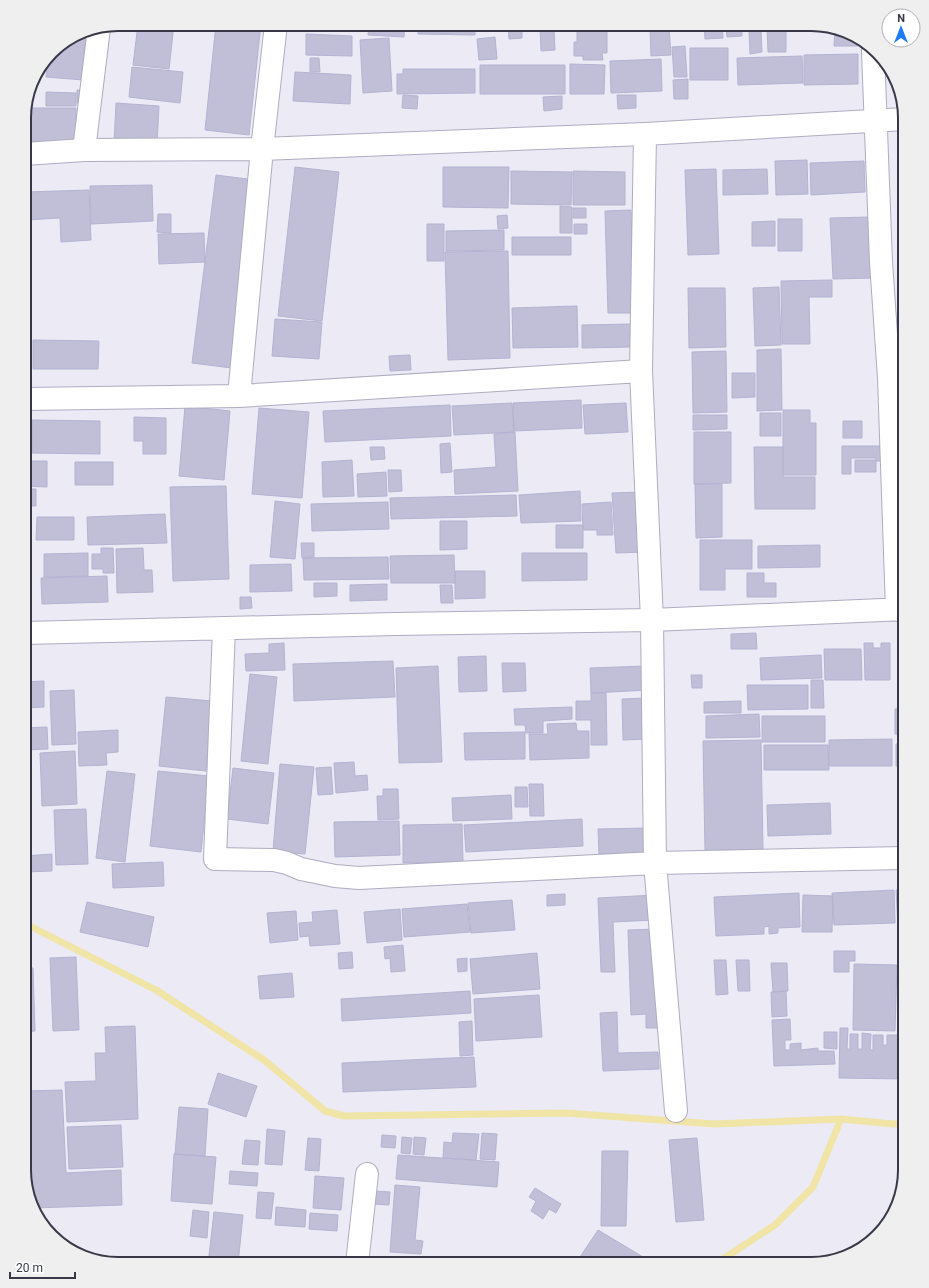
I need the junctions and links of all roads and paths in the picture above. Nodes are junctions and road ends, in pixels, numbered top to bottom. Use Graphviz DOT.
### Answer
graph roads {
  1 [pos="275,31"];
  2 [pos="98,33"];
  3 [pos="873,56"];
  4 [pos="898,119"];
  5 [pos="875,121"];
  6 [pos="645,134"];
  7 [pos="262,149"];
  8 [pos="84,150"];
  9 [pos="31,154"];
  10 [pos="641,371"];
  11 [pos="897,378"];
  12 [pos="239,396"];
  13 [pos="31,399"];
  14 [pos="898,436"];
  15 [pos="898,610"];
  16 [pos="652,620"];
  17 [pos="224,628"];
  18 [pos="31,633"];
  19 [pos="898,858"];
  20 [pos="655,863"];
  21 [pos="676,1110"];
  22 [pos="367,1174"];
  23 [pos="358,1257"];
  1 -- 7 [label="street"];
  2 -- 8 [label="street"];
  3 -- 5 [label="street"];
  4 -- 5 [label="street"];
  5 -- 6 [label="street"];
  5 -- 11 [label="street"];
  6 -- 7 [label="street"];
  6 -- 10 [label="street"];
  7 -- 8 [label="street"];
  7 -- 12 [label="street"];
  8 -- 9 [label="street"];
  10 -- 12 [label="street"];
  10 -- 16 [label="street"];
  11 -- 14 [label="street"];
  12 -- 13 [label="street"];
  15 -- 16 [label="street"];
  16 -- 17 [label="street"];
  16 -- 20 [label="street"];
  17 -- 18 [label="street"];
  17 -- 20 [label="street"];
  19 -- 20 [label="street"];
  20 -- 21 [label="street"];
  22 -- 23 [label="street"];
}
